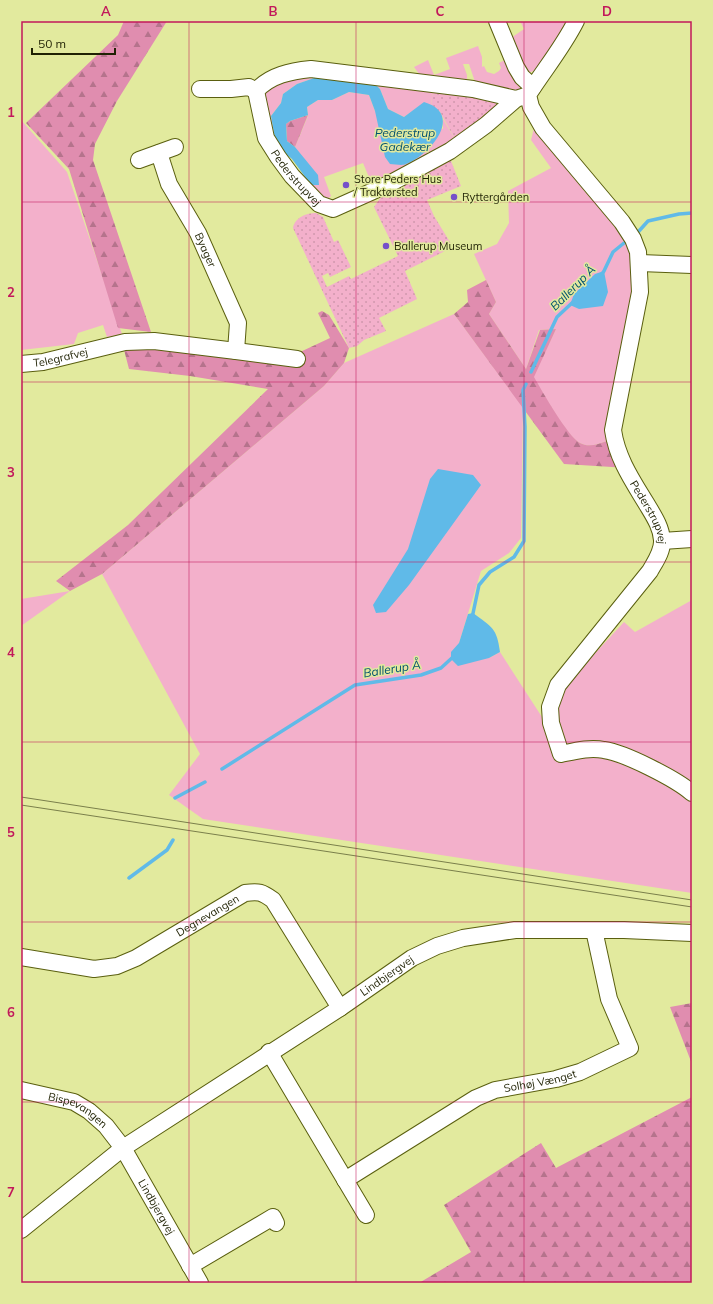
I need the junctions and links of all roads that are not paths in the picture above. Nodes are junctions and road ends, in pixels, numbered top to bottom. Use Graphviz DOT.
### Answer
graph roads {
  1 [pos="497,21"];
  2 [pos="576,21"];
  3 [pos="200,89"];
  4 [pos="256,91"];
  5 [pos="526,94"];
  6 [pos="175,147"];
  7 [pos="159,153"];
  8 [pos="139,160"];
  9 [pos="640,264"];
  10 [pos="692,265"];
  11 [pos="236,351"];
  12 [pos="297,359"];
  13 [pos="21,364"];
  14 [pos="692,539"];
  15 [pos="662,541"];
  16 [pos="692,793"];
  17 [pos="594,930"];
  18 [pos="692,933"];
  19 [pos="21,956"];
  20 [pos="340,1008"];
  21 [pos="269,1052"];
  22 [pos="21,1090"];
  23 [pos="123,1148"];
  24 [pos="345,1180"];
  25 [pos="366,1215"];
  26 [pos="276,1223"];
  27 [pos="21,1230"];
  28 [pos="190,1266"];
  29 [pos="200,1283"];
  1 -- 5 [label="street"];
  2 -- 5 [label="street, Pederstrupvej"];
  3 -- 4 [label="street"];
  4 -- 5 [label="street"];
  4 -- 5 [label="street, Pederstrupvej"];
  5 -- 9 [label="street, Pederstrupvej"];
  6 -- 7 [label="street"];
  7 -- 8 [label="street"];
  7 -- 11 [label="street, Byager"];
  9 -- 10 [label="street"];
  9 -- 15 [label="street, Pederstrupvej"];
  11 -- 12 [label="street"];
  11 -- 13 [label="street, Telegrafvej"];
  14 -- 15 [label="street"];
  15 -- 16 [label="street, Pederstrupvej"];
  17 -- 18 [label="street, Lindbjergvej"];
  17 -- 20 [label="street, Lindbjergvej"];
  17 -- 24 [label="street, Solhøj Vænget"];
  19 -- 20 [label="street, Degnevangen"];
  20 -- 21 [label="street, Lindbjergvej"];
  21 -- 23 [label="street, Lindbjergvej"];
  21 -- 24 [label="street"];
  22 -- 23 [label="street, Bispevangen"];
  23 -- 27 [label="street, Lindbjergvej"];
  23 -- 28 [label="street, Lindbjergvej"];
  24 -- 25 [label="street"];
  26 -- 28 [label="street"];
  28 -- 29 [label="street, Lindbjergvej"];
}
